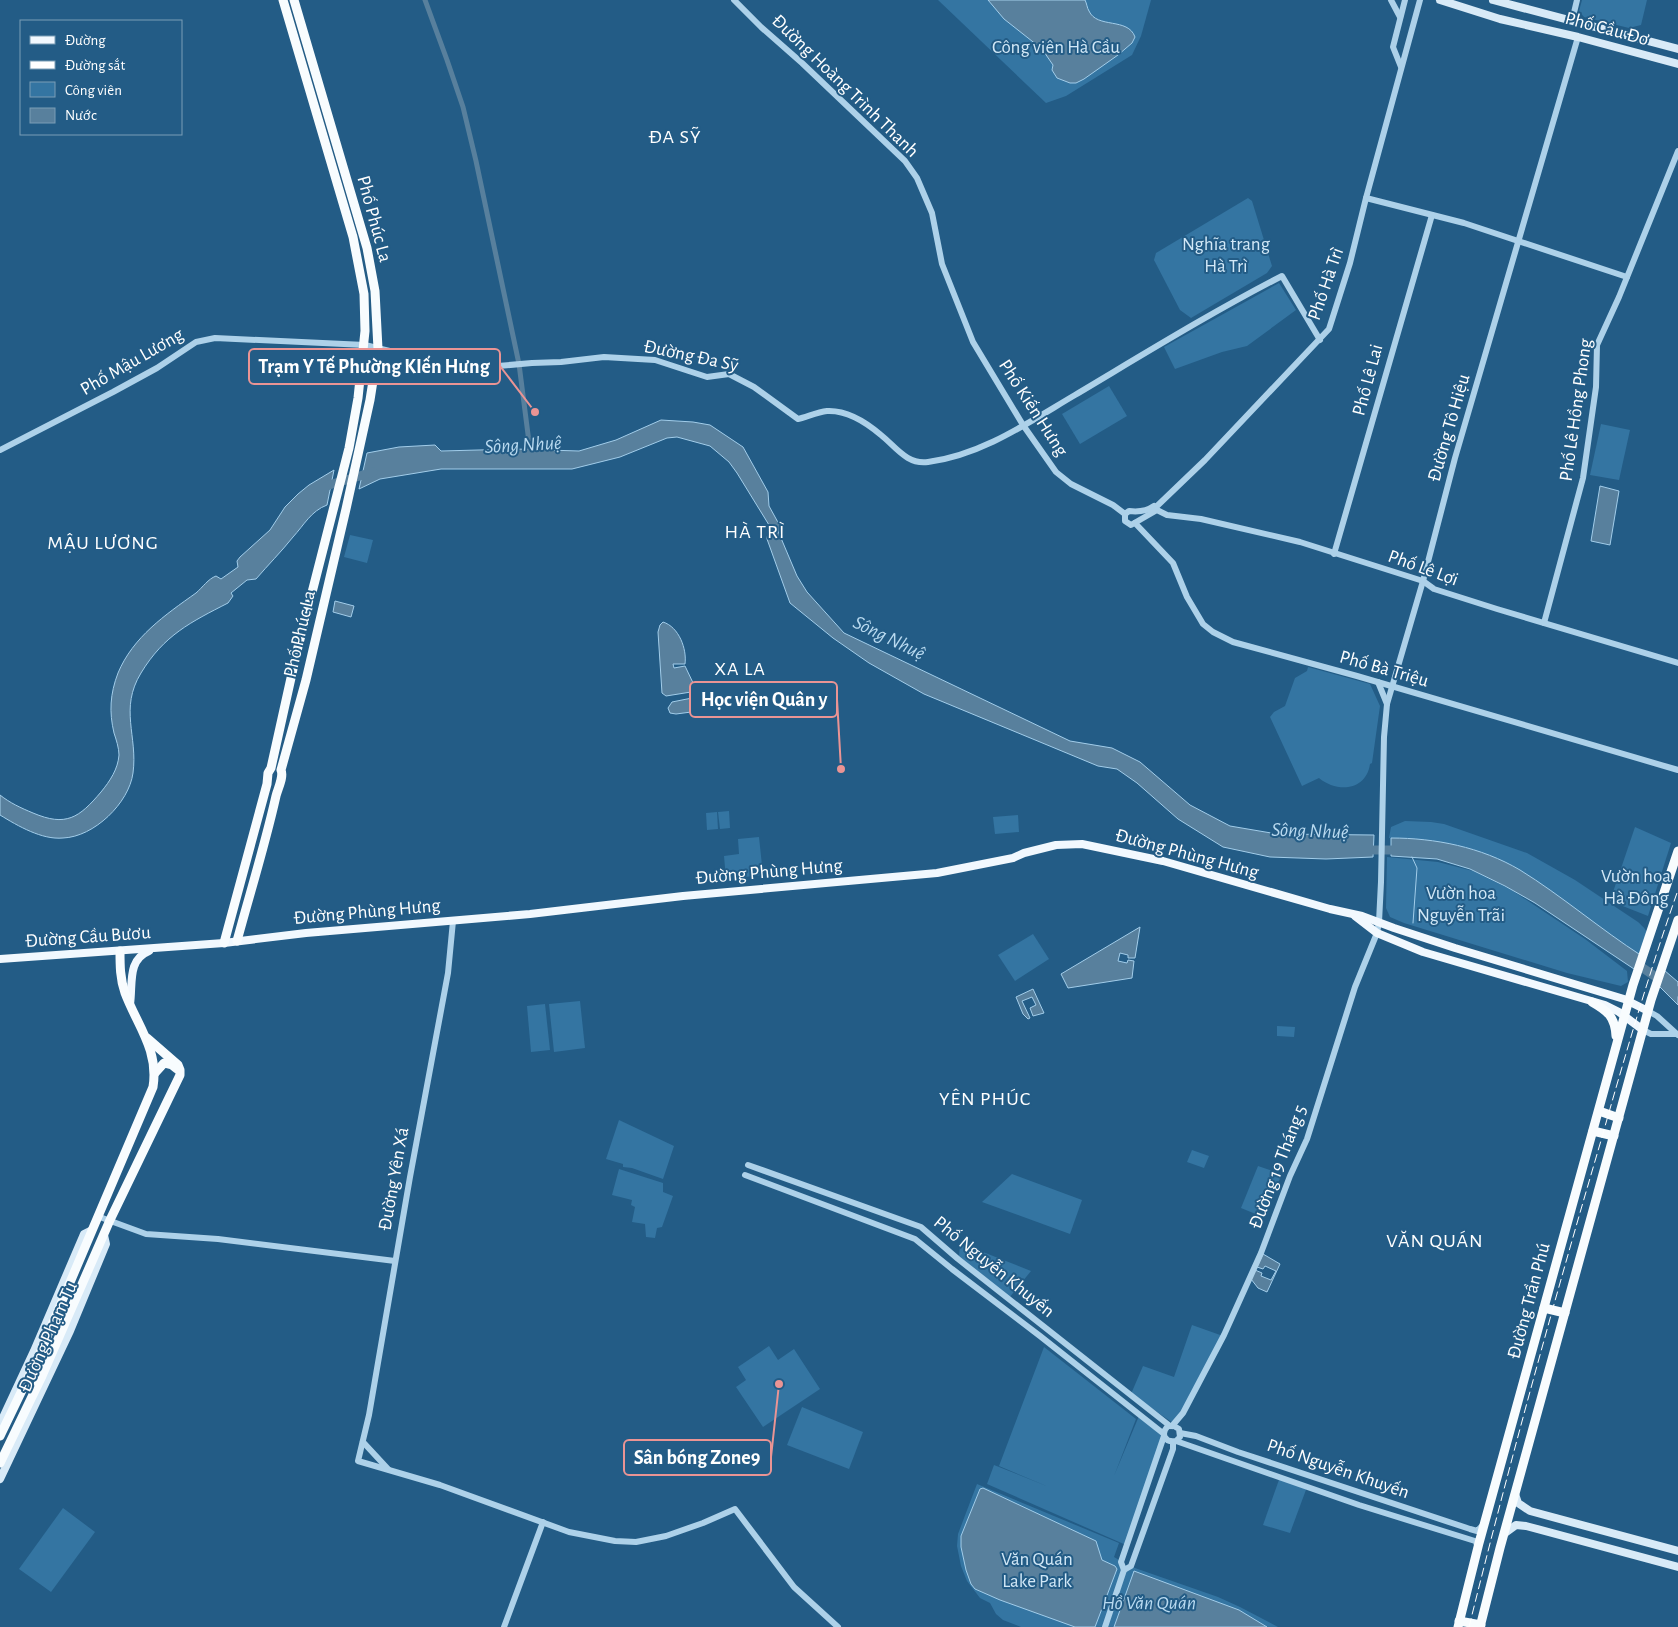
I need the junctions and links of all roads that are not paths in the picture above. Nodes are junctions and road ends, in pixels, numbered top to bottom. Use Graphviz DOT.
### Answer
graph roads {
  1 [pos="282,0"];
  2 [pos="294,0"];
  3 [pos="734,0"];
  4 [pos="1391,0"];
  5 [pos="1405,0"];
  6 [pos="1420,0"];
  7 [pos="1440,0"];
  8 [pos="1493,0"];
  9 [pos="1577,0"];
  10 [pos="1400,17"];
  11 [pos="1572,21"];
  12 [pos="1593,27"];
  13 [pos="1560,33"];
  14 [pos="1578,37"];
  15 [pos="1678,49"];
  16 [pos="1678,64"];
  17 [pos="1401,67"];
  18 [pos="326,108"];
  19 [pos="315,111"];
  20 [pos="1678,151"];
  21 [pos="1366,198"];
  22 [pos="1432,215"];
  23 [pos="1518,241"];
  24 [pos="1627,277"];
  25 [pos="1320,340"];
  26 [pos="973,342"];
  27 [pos="365,345"];
  28 [pos="378,349"];
  29 [pos="1023,425"];
  30 [pos="0,450"];
  31 [pos="1154,510"];
  32 [pos="1135,512"];
  33 [pos="1125,514"];
  34 [pos="1136,521"];
  35 [pos="1334,554"];
  36 [pos="1423,581"];
  37 [pos="1544,623"];
  38 [pos="1678,663"];
  39 [pos="1378,682"];
  40 [pos="1392,686"];
  41 [pos="1387,704"];
  42 [pos="271,768"];
  43 [pos="281,770"];
  44 [pos="1678,770"];
  45 [pos="269,778"];
  46 [pos="280,780"];
  47 [pos="1678,851"];
  48 [pos="1352,914"];
  49 [pos="1678,920"];
  50 [pos="453,921"];
  51 [pos="1379,922"];
  52 [pos="1377,933"];
  53 [pos="1426,939"];
  54 [pos="237,942"];
  55 [pos="224,943"];
  56 [pos="179,947"];
  57 [pos="155,948"];
  58 [pos="120,951"];
  59 [pos="1423,952"];
  60 [pos="1475,954"];
  61 [pos="0,959"];
  62 [pos="1472,966"];
  63 [pos="1629,1001"];
  64 [pos="1592,1002"];
  65 [pos="130,1004"];
  66 [pos="1648,1011"];
  67 [pos="1624,1016"];
  68 [pos="1643,1030"];
  69 [pos="1678,1034"];
  70 [pos="146,1037"];
  71 [pos="1617,1044"];
  72 [pos="155,1073"];
  73 [pos="180,1073"];
  74 [pos="1598,1111"];
  75 [pos="1619,1118"];
  76 [pos="1593,1131"];
  77 [pos="1614,1136"];
  78 [pos="748,1165"];
  79 [pos="744,1175"];
  80 [pos="97,1216"];
  81 [pos="110,1220"];
  82 [pos="395,1261"];
  83 [pos="1544,1308"];
  84 [pos="1565,1313"];
  85 [pos="37,1352"];
  86 [pos="54,1358"];
  87 [pos="1183,1413"];
  88 [pos="0,1424"];
  89 [pos="1171,1426"];
  90 [pos="1180,1432"];
  91 [pos="1164,1435"];
  92 [pos="0,1436"];
  93 [pos="363,1442"];
  94 [pos="1174,1442"];
  95 [pos="0,1463"];
  96 [pos="389,1470"];
  97 [pos="0,1479"];
  98 [pos="1349,1489"];
  99 [pos="1515,1494"];
  100 [pos="1345,1500"];
  101 [pos="1530,1511"];
  102 [pos="543,1522"];
  103 [pos="1484,1524"];
  104 [pos="1526,1526"];
  105 [pos="1468,1528"];
  106 [pos="1505,1533"];
  107 [pos="1466,1538"];
  108 [pos="1478,1546"];
  109 [pos="1678,1551"];
  110 [pos="1678,1567"];
  111 [pos="1124,1570"];
  112 [pos="1459,1624"];
  113 [pos="1481,1626"];
  114 [pos="504,1627"];
  115 [pos="838,1627"];
  116 [pos="1105,1627"];
  1 -- 19 [label="highway, Phố Phúc La"];
  2 -- 18 [label="highway, Phố Phúc La"];
  3 -- 26 [label="street, Đường Hoàng Trình Thanh"];
  4 -- 10 [label="street"];
  5 -- 10 [label="street"];
  6 -- 17 [label="street, Phố Hà Trì"];
  7 -- 13 [label="main road, Phố Cầu Đơ"];
  8 -- 11 [label="main road, Phố Cầu Đơ"];
  9 -- 11 [label="street"];
  10 -- 17 [label="street"];
  11 -- 12 [label="main road, Phố Cầu Đơ"];
  11 -- 13 [label="main road"];
  11 -- 14 [label="main road"];
  12 -- 14 [label="main road"];
  12 -- 15 [label="main road, Phố Cầu Đơ"];
  13 -- 14 [label="main road, Phố Cầu Đơ"];
  14 -- 16 [label="main road, Phố Cầu Đơ"];
  14 -- 23 [label="street, Đường Tô Hiệu"];
  17 -- 21 [label="street, Phố Hà Trì"];
  18 -- 19 [label="highway"];
  18 -- 28 [label="highway, Phố Phúc La"];
  19 -- 27 [label="highway, Phố Phúc La"];
  20 -- 24 [label="street, Phố Lê Hồng Phong"];
  21 -- 22 [label="street"];
  21 -- 25 [label="street, Phố Hà Trì"];
  22 -- 23 [label="street"];
  22 -- 35 [label="street, Phố Lê Lai"];
  23 -- 24 [label="street"];
  23 -- 36 [label="street, Đường Tô Hiệu"];
  24 -- 37 [label="street, Phố Lê Hồng Phong"];
  25 -- 29 [label="street, Đường Đa Sỹ"];
  25 -- 31 [label="street, Phố Hà Trì"];
  26 -- 29 [label="street, Phố Kiến Hưng"];
  27 -- 28 [label="street, Phố Mậu Lương"];
  27 -- 30 [label="street, Phố Mậu Lương"];
  27 -- 42 [label="highway, Phố Phúc La"];
  28 -- 29 [label="street, Đường Đa Sỹ"];
  28 -- 43 [label="highway, Phố Phúc La"];
  29 -- 33 [label="street, Phố Kiến Hưng"];
  31 -- 32 [label="street"];
  31 -- 34 [label="street, Phố Hà Trì"];
  31 -- 35 [label="street, Phố Lê Lợi"];
  32 -- 33 [label="street"];
  32 -- 34 [label="street"];
  33 -- 34 [label="street"];
  34 -- 39 [label="street, Phố Bà Triệu"];
  35 -- 36 [label="street, Phố Lê Lợi"];
  36 -- 37 [label="street, Phố Lê Lợi"];
  36 -- 40 [label="street, Đường Tô Hiệu"];
  37 -- 38 [label="street, Phố Lê Lợi"];
  39 -- 40 [label="street, Phố Bà Triệu"];
  39 -- 41 [label="street"];
  40 -- 41 [label="street, Đường Tô Hiệu"];
  40 -- 44 [label="street, Phố Bà Triệu"];
  41 -- 51 [label="street, Đường Tô Hiệu"];
  42 -- 43 [label="highway"];
  42 -- 45 [label="highway"];
  43 -- 46 [label="highway"];
  45 -- 46 [label="highway"];
  45 -- 55 [label="highway"];
  46 -- 54 [label="highway"];
  47 -- 63 [label="highway, Đường Trần Phú"];
  48 -- 50 [label="main road, Đường Phùng Hưng"];
  48 -- 51 [label="main road, Đường Phùng Hưng"];
  48 -- 52 [label="main road, Đường Phùng Hưng"];
  49 -- 66 [label="highway, Đường Trần Phú"];
  50 -- 54 [label="main road, Đường Phùng Hưng"];
  50 -- 82 [label="street, Đường Yên Xá"];
  51 -- 52 [label="street, Đường 19 Tháng 5"];
  51 -- 53 [label="main road, Đường Phùng Hưng"];
  52 -- 59 [label="main road, Đường Phùng Hưng"];
  52 -- 87 [label="street, Đường 19 Tháng 5"];
  53 -- 59 [label="main road"];
  53 -- 60 [label="main road, Đường Phùng Hưng"];
  54 -- 55 [label="main road, Đường Phùng Hưng"];
  55 -- 56 [label="main road, Đường Phùng Hưng"];
  56 -- 57 [label="main road, Đường Cầu Bươu"];
  57 -- 58 [label="main road, Đường Cầu Bươu"];
  57 -- 65 [label="main road"];
  58 -- 61 [label="main road, Đường Cầu Bươu"];
  58 -- 65 [label="highway, Đường Phạm Tu"];
  59 -- 62 [label="main road, Đường Phùng Hưng"];
  60 -- 62 [label="main road"];
  60 -- 63 [label="main road, Đường Phùng Hưng"];
  62 -- 64 [label="main road, Đường Phùng Hưng"];
  63 -- 66 [label="main road, Đường Phùng Hưng"];
  63 -- 67 [label="highway, Đường Trần Phú"];
  64 -- 67 [label="main road, Đường Phùng Hưng"];
  64 -- 71 [label="highway"];
  65 -- 70 [label="highway, Đường Phạm Tu"];
  66 -- 68 [label="highway, Đường Trần Phú"];
  66 -- 69 [label="street"];
  67 -- 68 [label="main road, Đường Phùng Hưng"];
  67 -- 71 [label="highway, Đường Trần Phú"];
  68 -- 69 [label="street"];
  68 -- 75 [label="highway, Đường Trần Phú"];
  70 -- 72 [label="highway, Đường Phạm Tu"];
  70 -- 73 [label="highway, Đường Phạm Tu"];
  71 -- 74 [label="highway, Đường Trần Phú"];
  72 -- 73 [label="highway"];
  72 -- 80 [label="highway, Đường Phạm Tu"];
  73 -- 81 [label="highway, Đường Phạm Tu"];
  74 -- 75 [label="highway"];
  74 -- 76 [label="highway, Đường Trần Phú"];
  75 -- 77 [label="highway, Đường Trần Phú"];
  76 -- 77 [label="highway"];
  76 -- 83 [label="highway, Đường Trần Phú"];
  77 -- 84 [label="highway, Đường Trần Phú"];
  78 -- 89 [label="street, Phố Nguyễn Khuyến"];
  79 -- 91 [label="street, Phố Nguyễn Khuyến"];
  80 -- 81 [label="street"];
  80 -- 85 [label="highway, Đường Phạm Tu"];
  81 -- 82 [label="street"];
  81 -- 86 [label="highway, Đường Phạm Tu"];
  82 -- 93 [label="street, Đường Yên Xá"];
  83 -- 84 [label="highway"];
  83 -- 103 [label="highway, Đường Trần Phú"];
  84 -- 99 [label="highway, Đường Trần Phú"];
  85 -- 86 [label="highway"];
  85 -- 88 [label="main road, Đường Phạm Tu"];
  85 -- 92 [label="highway, Đường Phạm Tu"];
  86 -- 95 [label="highway, Đường Phạm Tu"];
  86 -- 97 [label="main road, Đường Phạm Tu"];
  87 -- 89 [label="street, Đường 19 Tháng 5"];
  87 -- 90 [label="street, Đường 19 Tháng 5"];
  89 -- 90 [label="street"];
  89 -- 91 [label="street"];
  90 -- 94 [label="street"];
  90 -- 98 [label="street, Phố Nguyễn Khuyến"];
  91 -- 94 [label="street"];
  91 -- 111 [label="street"];
  93 -- 96 [label="street"];
  93 -- 96 [label="street, Đường Yên Xá"];
  94 -- 100 [label="street, Phố Nguyễn Khuyến"];
  94 -- 111 [label="street"];
  96 -- 102 [label="street, Đường Yên Xá"];
  98 -- 100 [label="street"];
  98 -- 105 [label="street, Phố Nguyễn Khuyến"];
  99 -- 101 [label="main road"];
  99 -- 106 [label="highway, Đường Trần Phú"];
  100 -- 107 [label="street, Phố Nguyễn Khuyến"];
  101 -- 104 [label="main road"];
  101 -- 109 [label="main road"];
  102 -- 114 [label="street"];
  102 -- 115 [label="street, Đường Yên Xá"];
  103 -- 105 [label="street"];
  103 -- 108 [label="highway, Đường Trần Phú"];
  104 -- 106 [label="main road"];
  104 -- 110 [label="main road"];
  105 -- 107 [label="street"];
  106 -- 113 [label="highway, Đường Trần Phú"];
  107 -- 108 [label="street, Phố Nguyễn Khuyến"];
  108 -- 112 [label="highway, Đường Trần Phú"];
  111 -- 116 [label="street"];
  112 -- 113 [label="highway"];
}
